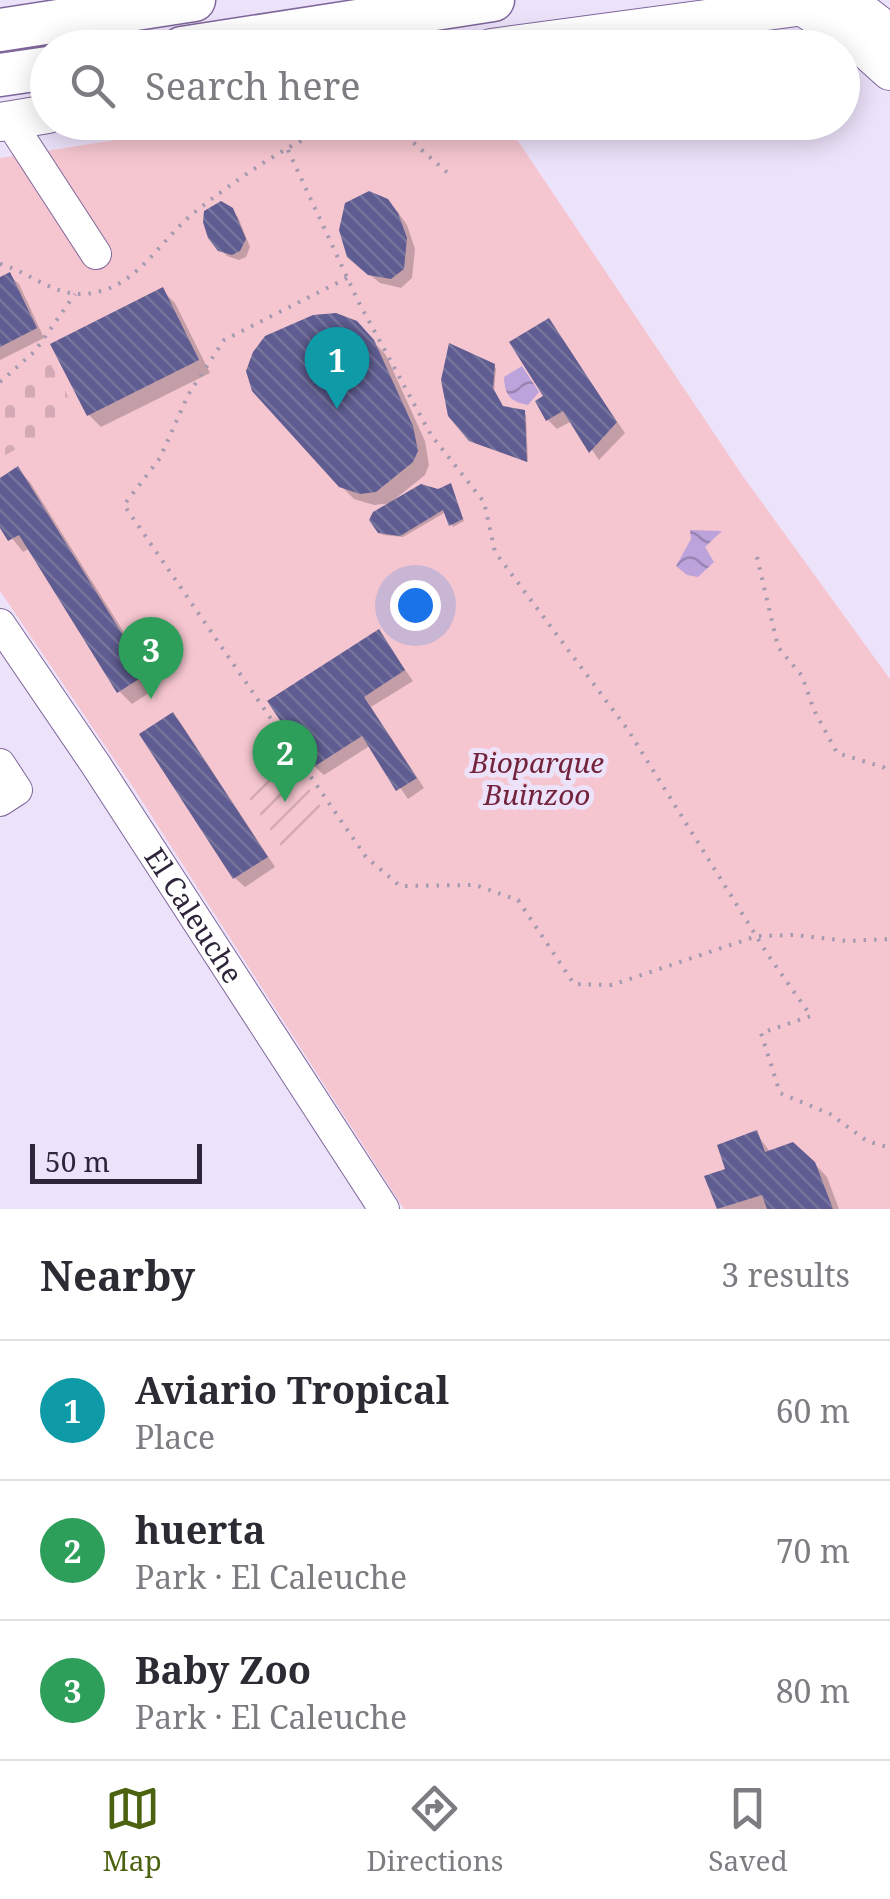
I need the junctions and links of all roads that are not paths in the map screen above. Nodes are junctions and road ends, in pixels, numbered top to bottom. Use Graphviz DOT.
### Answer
graph roads {
  1 [pos="194,0"];
  2 [pos="493,0"];
  3 [pos="847,0"];
  4 [pos="800,6"];
  5 [pos="0,30"];
  6 [pos="299,30"];
  7 [pos="623,30"];
  8 [pos="839,30"];
  9 [pos="890,34"];
  10 [pos="860,43"];
  11 [pos="30,71"];
  12 [pos="890,71"];
  13 [pos="0,75"];
  14 [pos="30,117"];
  15 [pos="5,121"];
  16 [pos="96,254"];
  17 [pos="0,624"];
  18 [pos="384,1209"];
  1 -- 5 [label="highway"];
  2 -- 6 [label="highway"];
  3 -- 4 [label="main road"];
  3 -- 9 [label="main road"];
  4 -- 7 [label="main road"];
  4 -- 8 [label="main road"];
  10 -- 12 [label="main road"];
  11 -- 13 [label="highway"];
  14 -- 15 [label="main road"];
  15 -- 16 [label="street"];
  17 -- 18 [label="street, El Caleuche"];
}
